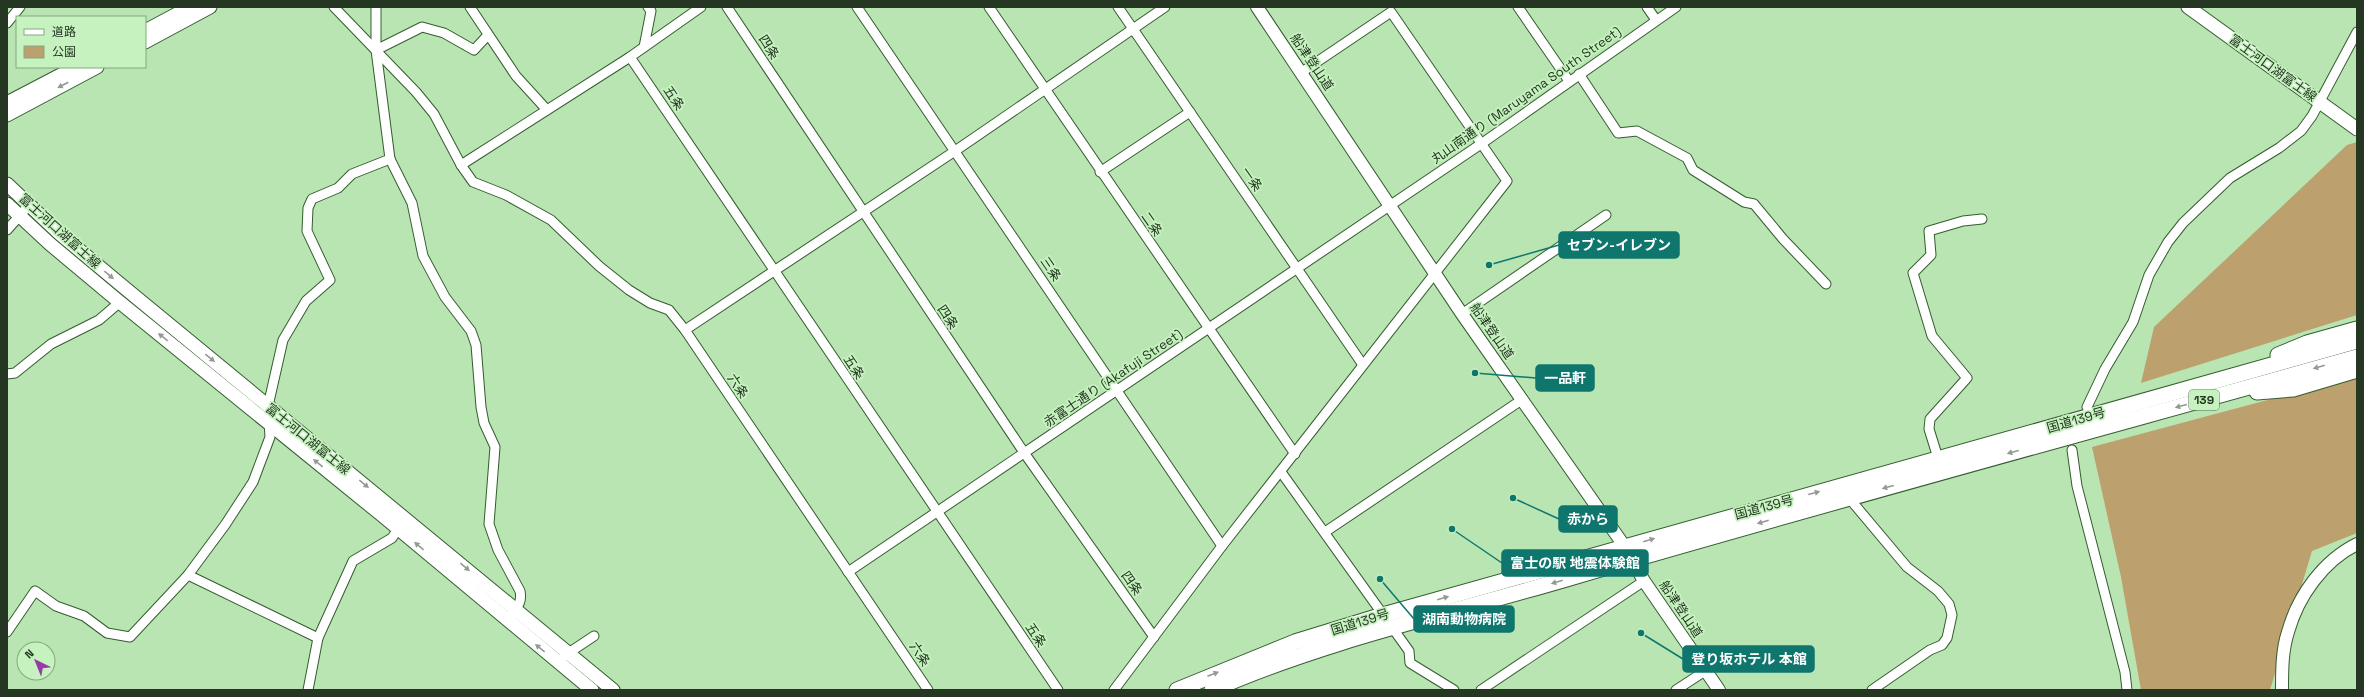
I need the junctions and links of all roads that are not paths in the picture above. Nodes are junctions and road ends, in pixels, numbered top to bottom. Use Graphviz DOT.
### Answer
graph roads {
  1 [pos="20,7"];
  2 [pos="190,7"];
  3 [pos="210,7"];
  4 [pos="334,7"];
  5 [pos="376,7"];
  6 [pos="470,7"];
  7 [pos="648,7"];
  8 [pos="701,7"];
  9 [pos="727,7"];
  10 [pos="857,7"];
  11 [pos="989,7"];
  12 [pos="1118,7"];
  13 [pos="1165,7"];
  14 [pos="1257,7"];
  15 [pos="1518,7"];
  16 [pos="1647,7"];
  17 [pos="1676,7"];
  18 [pos="2188,7"];
  19 [pos="1656,20"];
  20 [pos="7,23"];
  21 [pos="1133,29"];
  22 [pos="146,30"];
  23 [pos="2357,32"];
  24 [pos="487,36"];
  25 [pos="146,41"];
  26 [pos="644,47"];
  27 [pos="376,50"];
  28 [pos="630,56"];
  29 [pos="74,68"];
  30 [pos="95,68"];
  31 [pos="1302,72"];
  32 [pos="1579,74"];
  33 [pos="1569,81"];
  34 [pos="1045,88"];
  35 [pos="2319,102"];
  36 [pos="7,104"];
  37 [pos="547,110"];
  38 [pos="1190,112"];
  39 [pos="7,115"];
  40 [pos="2357,129"];
  41 [pos="1481,144"];
  42 [pos="955,151"];
  43 [pos="390,158"];
  44 [pos="461,165"];
  45 [pos="1100,172"];
  46 [pos="7,184"];
  47 [pos="7,204"];
  48 [pos="1391,204"];
  49 [pos="29,205"];
  50 [pos="862,212"];
  51 [pos="1606,215"];
  52 [pos="19,216"];
  53 [pos="1982,219"];
  54 [pos="7,230"];
  55 [pos="1297,268"];
  56 [pos="774,270"];
  57 [pos="1435,274"];
  58 [pos="1826,284"];
  59 [pos="120,302"];
  60 [pos="1462,314"];
  61 [pos="1208,328"];
  62 [pos="2357,329"];
  63 [pos="685,330"];
  64 [pos="2357,341"];
  65 [pos="2357,357"];
  66 [pos="1363,365"];
  67 [pos="2357,370"];
  68 [pos="7,374"];
  69 [pos="2218,379"];
  70 [pos="1117,391"];
  71 [pos="2221,395"];
  72 [pos="1522,399"];
  73 [pos="268,406"];
  74 [pos="2088,407"];
  75 [pos="268,422"];
  76 [pos="2072,450"];
  77 [pos="1025,454"];
  78 [pos="1295,454"];
  79 [pos="1938,458"];
  80 [pos="1281,472"];
  81 [pos="1849,498"];
  82 [pos="937,513"];
  83 [pos="398,529"];
  84 [pos="1326,532"];
  85 [pos="2357,544"];
  86 [pos="1222,546"];
  87 [pos="1625,546"];
  88 [pos="1634,559"];
  89 [pos="848,572"];
  90 [pos="188,575"];
  91 [pos="1644,581"];
  92 [pos="515,609"];
  93 [pos="1383,615"];
  94 [pos="506,620"];
  95 [pos="1392,627"];
  96 [pos="7,632"];
  97 [pos="594,636"];
  98 [pos="1154,637"];
  99 [pos="318,638"];
  100 [pos="569,653"];
  101 [pos="556,660"];
  102 [pos="1706,670"];
  103 [pos="308,690"];
  104 [pos="592,690"];
  105 [pos="613,690"];
  106 [pos="928,690"];
  107 [pos="1058,690"];
  108 [pos="1114,690"];
  109 [pos="1178,690"];
  110 [pos="1212,690"];
  111 [pos="1454,690"];
  112 [pos="1482,690"];
  113 [pos="1676,690"];
  114 [pos="1719,690"];
  115 [pos="1872,690"];
  116 [pos="2127,690"];
  117 [pos="2282,690"];
  1 -- 20 [label="street"];
  2 -- 22 [label="main road"];
  3 -- 25 [label="main road"];
  4 -- 27 [label="street, 六条"];
  5 -- 27 [label="street"];
  6 -- 24 [label="street"];
  7 -- 26 [label="street"];
  8 -- 26 [label="street"];
  9 -- 50 [label="street, 四条"];
  10 -- 42 [label="street, 三条"];
  11 -- 34 [label="street, 二条"];
  12 -- 21 [label="street, 一条"];
  13 -- 21 [label="street"];
  14 -- 31 [label="street, 船津登山道"];
  15 -- 33 [label="street"];
  16 -- 19 [label="street"];
  17 -- 19 [label="street, 丸山南通り (Maruyama South Street)"];
  18 -- 35 [label="main road, 富士河口湖富士線"];
  19 -- 32 [label="street, 丸山南通り (Maruyama South Street)"];
  21 -- 34 [label="street"];
  21 -- 38 [label="street, 一条"];
  23 -- 35 [label="street"];
  24 -- 27 [label="street"];
  24 -- 37 [label="street"];
  26 -- 28 [label="street"];
  27 -- 43 [label="street"];
  27 -- 44 [label="street, 六条"];
  28 -- 37 [label="street"];
  28 -- 56 [label="street, 五条"];
  29 -- 36 [label="main road"];
  30 -- 39 [label="main road, one-way"];
  31 -- 41 [label="street"];
  31 -- 48 [label="street, 船津登山道"];
  32 -- 33 [label="street, 丸山南通り (Maruyama South Street)"];
  32 -- 58 [label="street"];
  33 -- 41 [label="street, 丸山南通り (Maruyama South Street)"];
  34 -- 42 [label="street"];
  34 -- 45 [label="street, 二条"];
  35 -- 40 [label="main road, 富士河口湖富士線"];
  35 -- 74 [label="street"];
  37 -- 44 [label="street"];
  38 -- 45 [label="street"];
  38 -- 55 [label="street, 一条"];
  41 -- 48 [label="street, 丸山南通り (Maruyama South Street)"];
  41 -- 57 [label="street"];
  42 -- 50 [label="street"];
  42 -- 70 [label="street, 三条"];
  43 -- 73 [label="street"];
  43 -- 92 [label="street"];
  44 -- 63 [label="street, 六条"];
  45 -- 61 [label="street, 二条"];
  46 -- 49 [label="main road, 富士河口湖富士線"];
  47 -- 52 [label="main road, 富士河口湖富士線"];
  48 -- 55 [label="street, 赤富士通り (Akafuji Street)"];
  48 -- 57 [label="street, 船津登山道"];
  49 -- 52 [label="street"];
  49 -- 73 [label="main road, 富士河口湖富士線, one-way"];
  50 -- 56 [label="street"];
  50 -- 77 [label="street, 四条"];
  51 -- 60 [label="street"];
  52 -- 54 [label="street"];
  52 -- 59 [label="main road, 富士河口湖富士線"];
  53 -- 79 [label="street"];
  55 -- 61 [label="street, 赤富士通り (Akafuji Street)"];
  55 -- 66 [label="street, 一条"];
  56 -- 63 [label="street"];
  56 -- 82 [label="street, 五条"];
  57 -- 60 [label="street, 船津登山道"];
  57 -- 66 [label="street"];
  59 -- 68 [label="street"];
  75 -- 59 [label="main road, 富士河口湖富士線, one-way"];
  60 -- 72 [label="street, 船津登山道"];
  61 -- 70 [label="street, 赤富士通り (Akafuji Street)"];
  61 -- 78 [label="street, 二条"];
  62 -- 69 [label="highway"];
  63 -- 89 [label="street, 六条"];
  64 -- 69 [label="highway, 国道139号 / 139"];
  65 -- 71 [label="highway, 国道139号 / 139, one-way"];
  66 -- 78 [label="street"];
  67 -- 71 [label="highway"];
  69 -- 79 [label="highway, 国道139号 / 139"];
  70 -- 77 [label="street, 赤富士通り (Akafuji Street)"];
  70 -- 86 [label="street, 三条"];
  71 -- 81 [label="highway, 国道139号 / 139, one-way"];
  72 -- 84 [label="street"];
  72 -- 87 [label="street, 船津登山道"];
  73 -- 75 [label="street"];
  73 -- 92 [label="main road, 富士河口湖富士線, one-way"];
  83 -- 75 [label="main road, 富士河口湖富士線, one-way"];
  75 -- 90 [label="street"];
  76 -- 116 [label="street"];
  77 -- 82 [label="street, 赤富士通り (Akafuji Street)"];
  77 -- 98 [label="street, 四条"];
  78 -- 80 [label="street"];
  87 -- 79 [label="highway, 国道139号 / 139, one-way"];
  80 -- 84 [label="street"];
  80 -- 86 [label="street"];
  81 -- 88 [label="highway, 国道139号 / 139, one-way"];
  81 -- 115 [label="street"];
  82 -- 89 [label="street, 赤富士通り (Akafuji Street)"];
  82 -- 107 [label="street, 五条"];
  94 -- 83 [label="main road, 富士河口湖富士線, one-way"];
  83 -- 99 [label="street"];
  84 -- 93 [label="street"];
  85 -- 117 [label="street"];
  86 -- 98 [label="street"];
  87 -- 88 [label="street, 船津登山道"];
  93 -- 87 [label="highway, 国道139号 / 139, one-way"];
  88 -- 91 [label="street, 船津登山道"];
  88 -- 95 [label="highway, 国道139号 / 139, one-way"];
  89 -- 106 [label="street, 六条"];
  90 -- 96 [label="street"];
  90 -- 99 [label="street"];
  91 -- 102 [label="street, 船津登山道"];
  91 -- 112 [label="street"];
  92 -- 94 [label="street"];
  92 -- 100 [label="main road, 富士河口湖富士線"];
  93 -- 95 [label="street"];
  109 -- 93 [label="highway, 国道139号 / 139, one-way"];
  101 -- 94 [label="main road, 富士河口湖富士線, one-way"];
  95 -- 110 [label="highway, 国道139号 / 139"];
  95 -- 111 [label="street"];
  97 -- 100 [label="street"];
  98 -- 108 [label="street"];
  99 -- 103 [label="street"];
  100 -- 101 [label="street"];
  100 -- 105 [label="main road, 富士河口湖富士線"];
  101 -- 104 [label="main road, 富士河口湖富士線"];
  102 -- 113 [label="street"];
  102 -- 114 [label="street, 船津登山道"];
}
